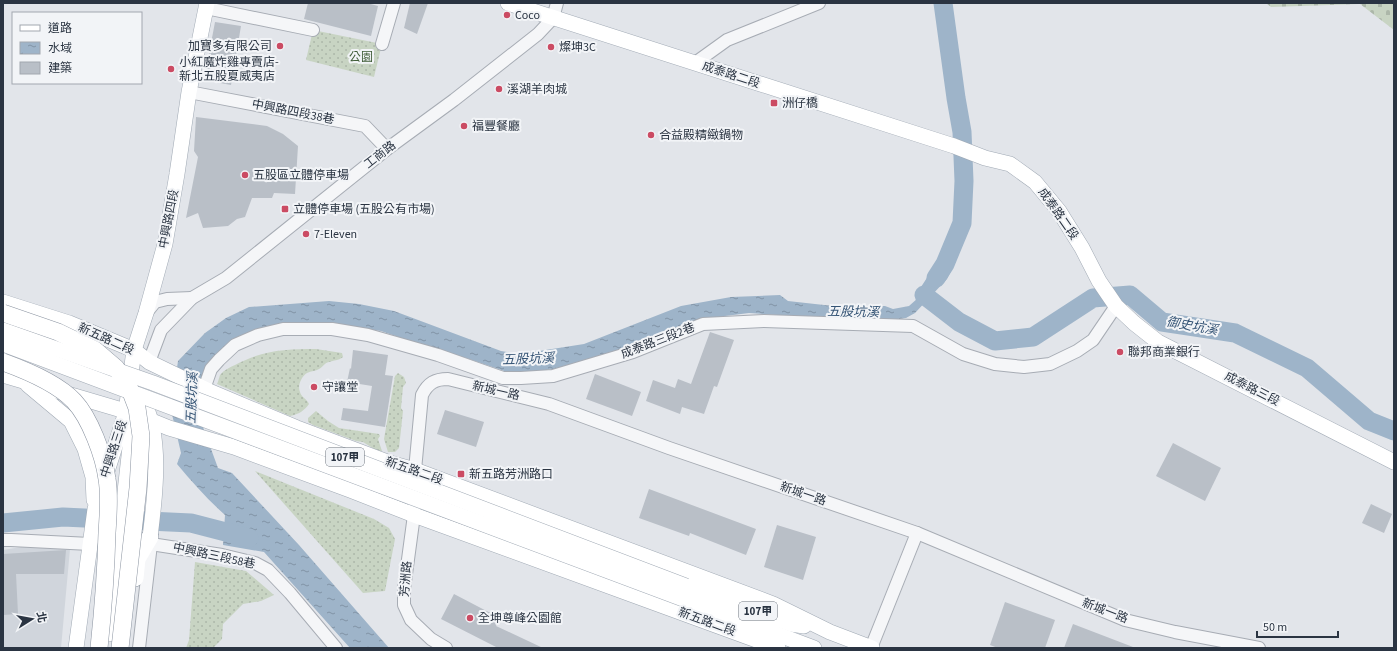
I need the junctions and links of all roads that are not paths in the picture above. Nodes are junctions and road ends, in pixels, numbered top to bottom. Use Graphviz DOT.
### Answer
graph roads {
  1 [pos="394,3"];
  2 [pos="508,3"];
  3 [pos="558,3"];
  4 [pos="818,3"];
  5 [pos="206,5"];
  6 [pos="553,18"];
  7 [pos="313,30"];
  8 [pos="382,44"];
  9 [pos="695,63"];
  10 [pos="189,92"];
  11 [pos="387,149"];
  12 [pos="192,298"];
  13 [pos="3,302"];
  14 [pos="1116,306"];
  15 [pos="146,312"];
  16 [pos="3,314"];
  17 [pos="3,330"];
  18 [pos="3,344"];
  19 [pos="134,350"];
  20 [pos="3,362"];
  21 [pos="149,362"];
  22 [pos="3,375"];
  23 [pos="24,382"];
  24 [pos="204,389"];
  25 [pos="142,399"];
  26 [pos="126,412"];
  27 [pos="152,422"];
  28 [pos="307,432"];
  29 [pos="365,454"];
  30 [pos="1394,462"];
  31 [pos="294,470"];
  32 [pos="416,470"];
  33 [pos="97,483"];
  34 [pos="350,490"];
  35 [pos="414,515"];
  36 [pos="917,533"];
  37 [pos="150,537"];
  38 [pos="3,540"];
  39 [pos="91,540"];
  40 [pos="684,592"];
  41 [pos="830,632"];
  42 [pos="76,648"];
  43 [pos="99,648"];
  44 [pos="107,648"];
  45 [pos="120,648"];
  46 [pos="127,648"];
  47 [pos="139,648"];
  48 [pos="336,648"];
  49 [pos="446,648"];
  50 [pos="778,648"];
  51 [pos="814,648"];
  52 [pos="872,648"];
  53 [pos="1259,648"];
  1 -- 8 [label="street"];
  2 -- 6 [label="main road, 成泰路二段"];
  3 -- 6 [label="street, 工商路"];
  4 -- 9 [label="street"];
  5 -- 7 [label="street"];
  5 -- 10 [label="main road, 中興路四段"];
  6 -- 9 [label="main road, 成泰路二段"];
  6 -- 11 [label="street, 工商路"];
  9 -- 14 [label="main road, 成泰路二段"];
  10 -- 11 [label="street, 中興路四段38巷"];
  10 -- 15 [label="main road, 中興路四段"];
  11 -- 12 [label="street, 工商路"];
  12 -- 15 [label="street, 工商路"];
  12 -- 21 [label="street, 工商路"];
  13 -- 19 [label="main road, 新五路二段 / 107甲"];
  14 -- 24 [label="street, 成泰路三段2巷"];
  14 -- 30 [label="main road, 成泰路三段"];
  15 -- 19 [label="main road, 中興路四段"];
  16 -- 45 [label="highway, bridge"];
  17 -- 40 [label="main road, 新五路二段 / 107甲, bridge"];
  18 -- 40 [label="main road, 新五路二段 / 107甲, bridge"];
  19 -- 21 [label="main road, 新五路二段 / 107甲"];
  19 -- 26 [label="main road, 中興路四段"];
  20 -- 43 [label="highway, bridge"];
  21 -- 24 [label="main road, 新五路二段 / 107甲"];
  21 -- 25 [label="main road"];
  22 -- 23 [label="main road, 新五路二段 / 107甲"];
  23 -- 26 [label="main road, 新五路二段 / 107甲"];
  23 -- 33 [label="main road"];
  24 -- 28 [label="main road, 新五路二段 / 107甲"];
  25 -- 26 [label="main road"];
  25 -- 27 [label="main road"];
  26 -- 27 [label="main road, 新五路二段 / 107甲"];
  26 -- 33 [label="main road, 中興路三段"];
  26 -- 44 [label="main road, 中興路三段"];
  27 -- 31 [label="main road, 新五路二段 / 107甲"];
  27 -- 37 [label="main road"];
  28 -- 29 [label="main road, 新五路二段 / 107甲"];
  28 -- 31 [label="main road"];
  29 -- 32 [label="main road, 新五路二段 / 107甲"];
  29 -- 34 [label="main road"];
  31 -- 34 [label="main road, 新五路二段 / 107甲"];
  32 -- 35 [label="street, 新城一路"];
  32 -- 36 [label="street, 新城一路"];
  32 -- 41 [label="main road, 新五路二段 / 107甲"];
  33 -- 39 [label="main road"];
  34 -- 35 [label="main road, 新五路二段 / 107甲"];
  35 -- 49 [label="street, 芳洲路"];
  35 -- 50 [label="main road, 新五路二段 / 107甲"];
  36 -- 52 [label="street"];
  36 -- 53 [label="street, 新城一路"];
  37 -- 46 [label="highway"];
  37 -- 47 [label="street"];
  37 -- 48 [label="street, 中興路三段58巷"];
  38 -- 39 [label="street"];
  39 -- 42 [label="main road"];
  40 -- 41 [label="main road, 新五路二段 / 107甲"];
  40 -- 51 [label="main road, 新五路二段 / 107甲"];
  41 -- 52 [label="main road, 新五路二段 / 107甲"];
}
